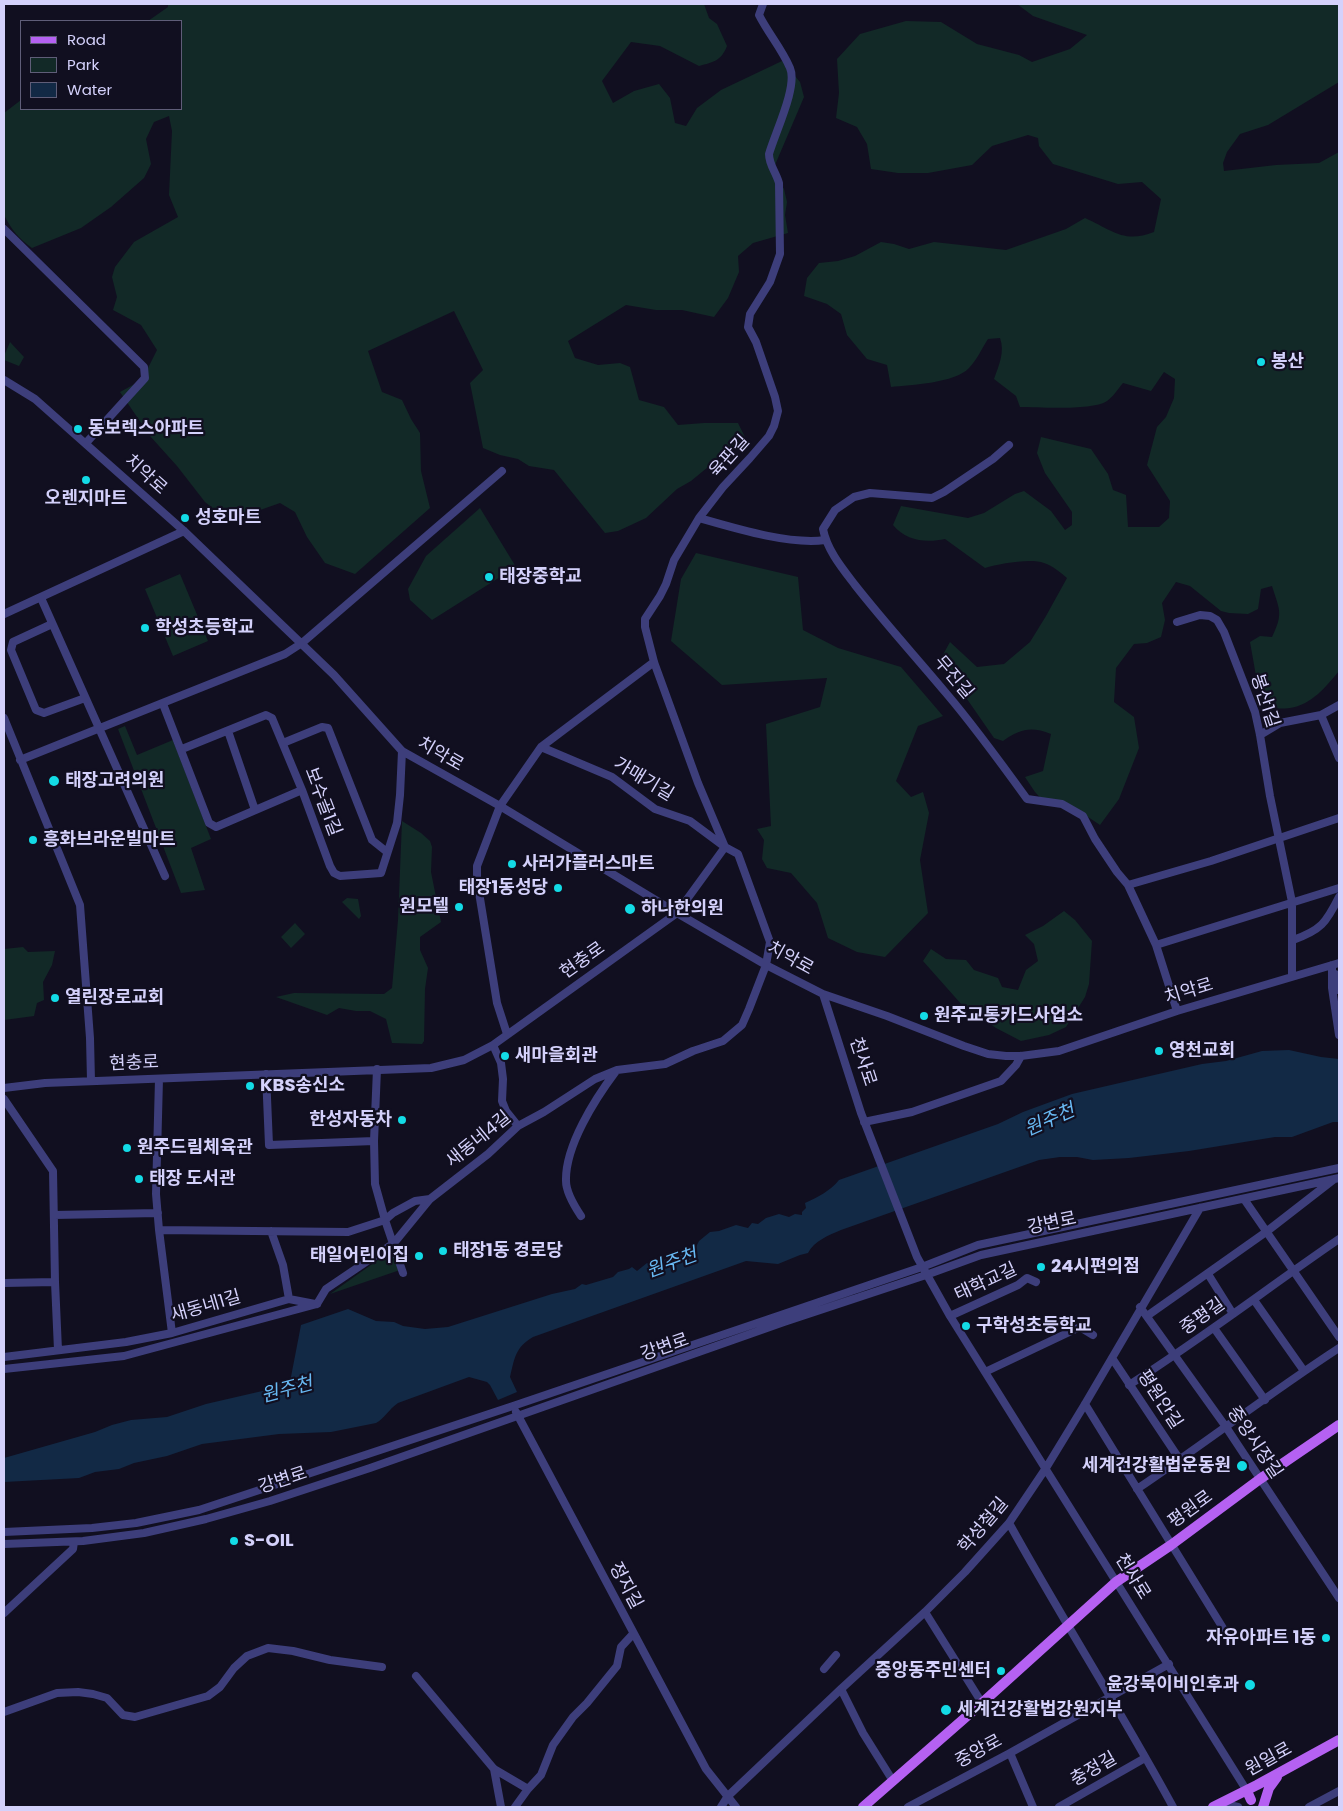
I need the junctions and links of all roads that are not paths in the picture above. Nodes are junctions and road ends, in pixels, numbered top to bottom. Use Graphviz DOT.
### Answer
graph roads {
  1 [pos="763,4"];
  2 [pos="4,228"];
  3 [pos="4,380"];
  4 [pos="86,443"];
  5 [pos="1009,445"];
  6 [pos="502,471"];
  7 [pos="699,518"];
  8 [pos="184,531"];
  9 [pos="825,540"];
  10 [pos="41,598"];
  11 [pos="4,614"];
  12 [pos="1177,622"];
  13 [pos="52,624"];
  14 [pos="302,643"];
  15 [pos="654,662"];
  16 [pos="85,698"];
  17 [pos="163,704"];
  18 [pos="1339,705"];
  19 [pos="1321,715"];
  20 [pos="4,718"];
  21 [pos="98,728"];
  22 [pos="228,730"];
  23 [pos="1260,735"];
  24 [pos="283,743"];
  25 [pos="541,747"];
  26 [pos="182,749"];
  27 [pos="402,751"];
  28 [pos="1339,758"];
  29 [pos="20,760"];
  30 [pos="302,790"];
  31 [pos="500,806"];
  32 [pos="255,810"];
  33 [pos="1339,818"];
  34 [pos="1279,837"];
  35 [pos="725,847"];
  36 [pos="387,852"];
  37 [pos="165,876"];
  38 [pos="1128,885"];
  39 [pos="1339,888"];
  40 [pos="1339,898"];
  41 [pos="1292,902"];
  42 [pos="677,914"];
  43 [pos="1293,940"];
  44 [pos="1156,945"];
  45 [pos="766,964"];
  46 [pos="1335,964"];
  47 [pos="1292,976"];
  48 [pos="1339,990"];
  49 [pos="823,994"];
  50 [pos="1177,1011"];
  51 [pos="507,1034"];
  52 [pos="1339,1035"];
  53 [pos="492,1044"];
  54 [pos="1021,1056"];
  55 [pos="377,1069"];
  56 [pos="617,1070"];
  57 [pos="266,1074"];
  58 [pos="159,1078"];
  59 [pos="92,1081"];
  60 [pos="4,1088"];
  61 [pos="4,1099"];
  62 [pos="864,1122"];
  63 [pos="518,1126"];
  64 [pos="374,1141"];
  65 [pos="1339,1163"];
  66 [pos="1339,1168"];
  67 [pos="1325,1171"];
  68 [pos="1337,1179"];
  69 [pos="430,1199"];
  70 [pos="1244,1199"];
  71 [pos="1200,1208"];
  72 [pos="158,1213"];
  73 [pos="54,1215"];
  74 [pos="581,1216"];
  75 [pos="384,1220"];
  76 [pos="159,1230"];
  77 [pos="272,1231"];
  78 [pos="1266,1232"];
  79 [pos="1339,1239"];
  80 [pos="394,1243"];
  81 [pos="922,1267"];
  82 [pos="1293,1271"];
  83 [pos="403,1273"];
  84 [pos="1208,1274"];
  85 [pos="926,1275"];
  86 [pos="55,1282"];
  87 [pos="1036,1282"];
  88 [pos="4,1284"];
  89 [pos="289,1298"];
  90 [pos="1254,1300"];
  91 [pos="317,1304"];
  92 [pos="1140,1307"];
  93 [pos="1233,1314"];
  94 [pos="950,1316"];
  95 [pos="1147,1316"];
  96 [pos="1214,1328"];
  97 [pos="172,1333"];
  98 [pos="1093,1335"];
  99 [pos="1339,1336"];
  100 [pos="1339,1348"];
  101 [pos="58,1350"];
  102 [pos="1175,1355"];
  103 [pos="4,1357"];
  104 [pos="1112,1358"];
  105 [pos="4,1369"];
  106 [pos="1304,1371"];
  107 [pos="985,1372"];
  108 [pos="1129,1385"];
  109 [pos="1265,1400"];
  110 [pos="1085,1404"];
  111 [pos="513,1406"];
  112 [pos="518,1416"];
  113 [pos="1339,1426"];
  114 [pos="1226,1427"];
  115 [pos="1180,1460"];
  116 [pos="1046,1468"];
  117 [pos="1260,1479"];
  118 [pos="1137,1489"];
  119 [pos="1009,1523"];
  120 [pos="4,1532"];
  121 [pos="74,1542"];
  122 [pos="4,1544"];
  123 [pos="1171,1544"];
  124 [pos="1116,1582"];
  125 [pos="1339,1598"];
  126 [pos="925,1612"];
  127 [pos="4,1614"];
  128 [pos="1067,1626"];
  129 [pos="1226,1633"];
  130 [pos="633,1634"];
  131 [pos="836,1655"];
  132 [pos="1168,1664"];
  133 [pos="382,1667"];
  134 [pos="824,1669"];
  135 [pos="416,1676"];
  136 [pos="841,1689"];
  137 [pos="1110,1696"];
  138 [pos="982,1704"];
  139 [pos="4,1712"];
  140 [pos="1339,1740"];
  141 [pos="1010,1753"];
  142 [pos="1145,1758"];
  143 [pos="494,1769"];
  144 [pos="1278,1774"];
  145 [pos="892,1781"];
  146 [pos="528,1789"];
  147 [pos="1339,1792"];
  148 [pos="728,1796"];
  149 [pos="1252,1801"];
  150 [pos="1217,1805"];
  151 [pos="1319,1805"];
  152 [pos="501,1807"];
  153 [pos="515,1807"];
  154 [pos="721,1807"];
  155 [pos="736,1807"];
  156 [pos="864,1807"];
  157 [pos="908,1807"];
  158 [pos="1033,1807"];
  159 [pos="1059,1807"];
  160 [pos="1173,1807"];
  161 [pos="1238,1807"];
  162 [pos="1263,1807"];
  163 [pos="1309,1807"];
  1 -- 7 [label="street, 육판길"];
  2 -- 4 [label="street"];
  3 -- 4 [label="street, 치악로"];
  4 -- 8 [label="street, 치악로"];
  5 -- 9 [label="street"];
  6 -- 14 [label="street"];
  7 -- 9 [label="street"];
  7 -- 15 [label="street, 육판길"];
  8 -- 10 [label="street"];
  8 -- 14 [label="street, 치악로"];
  9 -- 38 [label="street, 무진길"];
  10 -- 11 [label="street"];
  10 -- 13 [label="street"];
  12 -- 23 [label="street, 봉산1길"];
  13 -- 16 [label="street"];
  13 -- 16 [label="street"];
  14 -- 17 [label="street"];
  14 -- 27 [label="street, 치악로"];
  15 -- 25 [label="street"];
  15 -- 35 [label="street, 육판길"];
  16 -- 21 [label="street"];
  17 -- 21 [label="street"];
  17 -- 26 [label="street"];
  18 -- 19 [label="street"];
  19 -- 23 [label="street"];
  19 -- 28 [label="street"];
  20 -- 29 [label="street"];
  21 -- 29 [label="street"];
  21 -- 37 [label="street"];
  22 -- 24 [label="street, 보수골1길"];
  22 -- 26 [label="street, 보수골1길"];
  22 -- 32 [label="street"];
  23 -- 34 [label="street, 봉산1길"];
  24 -- 30 [label="street, 보수골1길"];
  24 -- 36 [label="street"];
  25 -- 31 [label="street"];
  25 -- 35 [label="street, 가매기길"];
  26 -- 32 [label="street"];
  27 -- 31 [label="street, 치악로"];
  27 -- 36 [label="street, 보수골1길"];
  29 -- 59 [label="street"];
  30 -- 32 [label="street"];
  30 -- 36 [label="street, 보수골1길"];
  31 -- 42 [label="street, 치악로"];
  31 -- 51 [label="street"];
  33 -- 34 [label="street"];
  34 -- 38 [label="street"];
  34 -- 41 [label="street, 봉산1길"];
  35 -- 42 [label="street"];
  35 -- 45 [label="street, 새동네4길"];
  38 -- 44 [label="street, 무진길"];
  39 -- 41 [label="street"];
  40 -- 43 [label="street"];
  41 -- 43 [label="street, 봉산1길"];
  41 -- 44 [label="street"];
  42 -- 45 [label="street, 치악로"];
  42 -- 51 [label="street, 현충로"];
  43 -- 47 [label="street, 봉산1길"];
  44 -- 50 [label="street, 무진길"];
  45 -- 49 [label="street, 치악로"];
  45 -- 56 [label="street, 새동네4길"];
  46 -- 47 [label="street, 치악로"];
  46 -- 48 [label="street"];
  46 -- 52 [label="street"];
  47 -- 50 [label="street, 치악로"];
  49 -- 54 [label="street, 치악로"];
  49 -- 62 [label="street, 천사로"];
  50 -- 54 [label="street, 치악로"];
  51 -- 53 [label="street, 현충로"];
  53 -- 55 [label="street, 현충로"];
  53 -- 63 [label="street"];
  54 -- 62 [label="street"];
  55 -- 57 [label="street, 현충로"];
  55 -- 64 [label="street"];
  56 -- 63 [label="street, 새동네4길"];
  56 -- 74 [label="street"];
  57 -- 58 [label="street, 현충로"];
  57 -- 64 [label="street"];
  58 -- 59 [label="street, 현충로"];
  58 -- 72 [label="street"];
  59 -- 60 [label="street, 현충로"];
  61 -- 73 [label="street"];
  62 -- 81 [label="street, 천사로"];
  63 -- 69 [label="street, 새동네4길"];
  64 -- 75 [label="street"];
  65 -- 67 [label="street"];
  66 -- 67 [label="street, 강변로"];
  67 -- 81 [label="street, 강변로"];
  68 -- 70 [label="street, 강변로"];
  68 -- 78 [label="street, 중평길"];
  69 -- 75 [label="street, 새동네4길"];
  69 -- 80 [label="street"];
  70 -- 71 [label="street, 강변로"];
  70 -- 78 [label="street"];
  71 -- 85 [label="street, 강변로"];
  71 -- 92 [label="street, 학성철길"];
  72 -- 73 [label="street"];
  72 -- 76 [label="street"];
  73 -- 86 [label="street"];
  75 -- 77 [label="street, 새동네4길"];
  75 -- 80 [label="street"];
  76 -- 77 [label="street, 새동네4길"];
  76 -- 97 [label="street"];
  77 -- 89 [label="street"];
  78 -- 82 [label="street"];
  78 -- 84 [label="street, 중평길"];
  79 -- 82 [label="street, 중평길"];
  80 -- 83 [label="street"];
  80 -- 91 [label="street"];
  81 -- 85 [label="street, 천사로"];
  81 -- 111 [label="street, 강변로"];
  82 -- 90 [label="street, 중평길"];
  82 -- 99 [label="street"];
  84 -- 93 [label="street"];
  84 -- 95 [label="street, 중평길"];
  85 -- 94 [label="street, 천사로"];
  85 -- 112 [label="street, 강변로"];
  86 -- 88 [label="street"];
  86 -- 101 [label="street"];
  87 -- 94 [label="street, 태학교길"];
  89 -- 91 [label="street, 새동네1길"];
  89 -- 97 [label="street, 새동네1길"];
  90 -- 93 [label="street, 중평길"];
  90 -- 106 [label="street"];
  91 -- 105 [label="street"];
  92 -- 95 [label="street, 중앙시장길"];
  92 -- 104 [label="street, 학성철길"];
  93 -- 96 [label="street, 중평길"];
  94 -- 107 [label="street, 천사로"];
  95 -- 102 [label="street, 중앙시장길"];
  96 -- 102 [label="street, 중평길"];
  96 -- 109 [label="street"];
  97 -- 101 [label="street, 새동네1길"];
  98 -- 107 [label="street"];
  100 -- 106 [label="street"];
  101 -- 103 [label="street, 새동네1길"];
  102 -- 108 [label="street, 중평길"];
  102 -- 114 [label="street, 중앙시장길"];
  104 -- 108 [label="street, 평원안길"];
  104 -- 110 [label="street, 학성철길"];
  106 -- 109 [label="street"];
  107 -- 116 [label="street, 천사로"];
  108 -- 115 [label="street, 평원안길"];
  109 -- 114 [label="street"];
  110 -- 116 [label="street, 학성철길"];
  110 -- 118 [label="street"];
  111 -- 112 [label="street, 정지길"];
  111 -- 120 [label="street, 강변로"];
  112 -- 121 [label="street, 강변로"];
  112 -- 130 [label="street, 정지길"];
  113 -- 117 [label="main road, 평원로"];
  114 -- 115 [label="street"];
  114 -- 117 [label="street, 중앙시장길"];
  115 -- 118 [label="street"];
  116 -- 119 [label="street, 학성철길"];
  116 -- 124 [label="street, 천사로"];
  117 -- 123 [label="main road, 평원로"];
  117 -- 125 [label="street, 중앙시장길"];
  118 -- 123 [label="street"];
  119 -- 126 [label="street, 학성철길"];
  119 -- 128 [label="street"];
  121 -- 122 [label="street, 강변로"];
  121 -- 127 [label="street"];
  123 -- 124 [label="main road, 평원로"];
  123 -- 129 [label="street"];
  124 -- 128 [label="main road, 평원로"];
  124 -- 132 [label="street, 천사로"];
  126 -- 136 [label="street, 학성철길"];
  126 -- 138 [label="street"];
  128 -- 137 [label="street"];
  128 -- 138 [label="main road, 평원로"];
  130 -- 146 [label="street"];
  130 -- 148 [label="street, 정지길"];
  131 -- 134 [label="street"];
  132 -- 137 [label="street, 중앙로"];
  132 -- 149 [label="street, 천사로"];
  133 -- 139 [label="street"];
  135 -- 143 [label="street"];
  136 -- 145 [label="street"];
  136 -- 148 [label="street, 학성철길"];
  137 -- 141 [label="street, 중앙로"];
  137 -- 142 [label="street"];
  138 -- 145 [label="main road, 평원로"];
  140 -- 144 [label="main road, 원일로"];
  141 -- 157 [label="street, 중앙로"];
  141 -- 158 [label="street"];
  142 -- 159 [label="street, 충정길"];
  142 -- 160 [label="street"];
  143 -- 146 [label="street"];
  143 -- 152 [label="street"];
  144 -- 149 [label="main road, 원일로"];
  144 -- 162 [label="main road"];
  145 -- 156 [label="main road, 평원로"];
  146 -- 153 [label="street"];
  147 -- 151 [label="street"];
  148 -- 154 [label="street, 학성철길"];
  148 -- 155 [label="street, 정지길"];
  149 -- 150 [label="main road, 원일로"];
  150 -- 161 [label="street"];
  151 -- 163 [label="street"];
}
